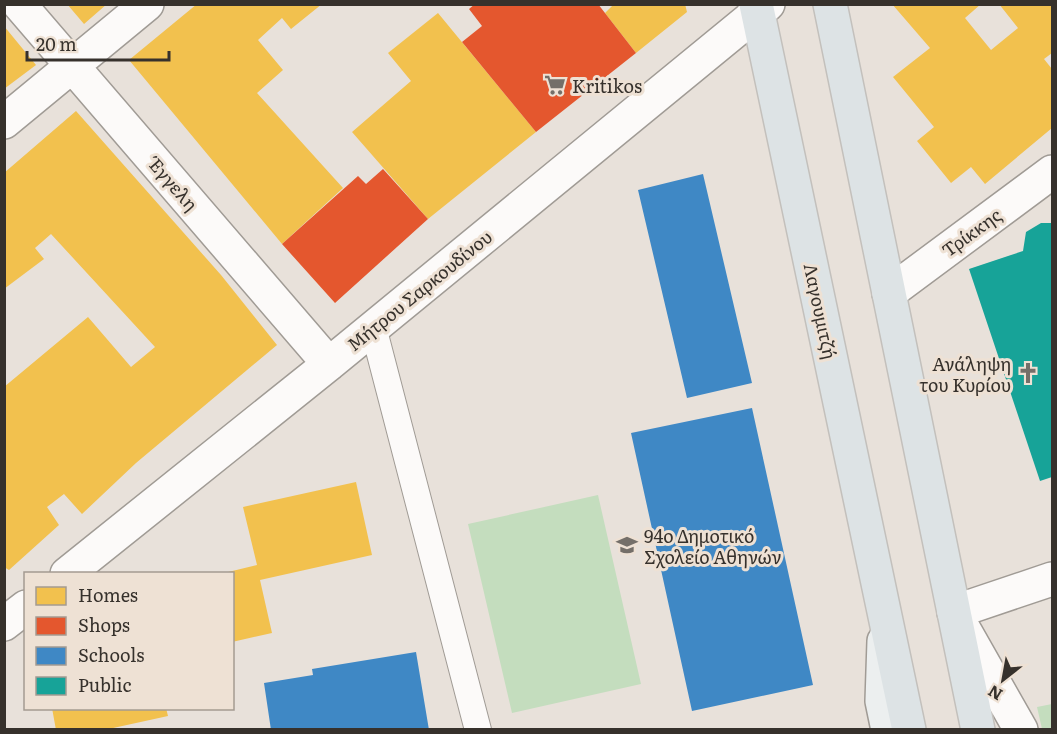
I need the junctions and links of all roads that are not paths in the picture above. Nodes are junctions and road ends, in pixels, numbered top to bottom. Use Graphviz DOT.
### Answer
graph roads {
  1 [pos="19,4"];
  2 [pos="147,4"];
  3 [pos="830,4"];
  4 [pos="760,7"];
  5 [pos="73,66"];
  6 [pos="4,122"];
  7 [pos="1053,172"];
  8 [pos="889,292"];
  9 [pos="373,327"];
  10 [pos="329,364"];
  11 [pos="68,572"];
  12 [pos="1053,579"];
  13 [pos="24,609"];
  14 [pos="954,612"];
  15 [pos="885,618"];
  16 [pos="4,624"];
  17 [pos="478,729"];
  18 [pos="888,729"];
  19 [pos="909,729"];
  20 [pos="978,729"];
  21 [pos="1021,729"];
  1 -- 5 [label="street, Έγγελη"];
  2 -- 5 [label="street"];
  3 -- 8 [label="main road"];
  4 -- 9 [label="street, Μήτρου Σαρκουδίνου"];
  4 -- 15 [label="main road, Λαγουμιτζή"];
  5 -- 6 [label="street"];
  5 -- 10 [label="street, Έγγελη"];
  7 -- 8 [label="street, Τρίκκης"];
  8 -- 14 [label="main road"];
  9 -- 10 [label="street, Μήτρου Σαρκουδίνου"];
  9 -- 17 [label="lane"];
  10 -- 11 [label="street, Μήτρου Σαρκουδίνου"];
  12 -- 14 [label="street"];
  13 -- 16 [label="street"];
  14 -- 20 [label="main road"];
  14 -- 21 [label="street"];
  15 -- 18 [label="street, Λαγουμιτζή"];
  15 -- 19 [label="main road, Λαγουμιτζή"];
}
